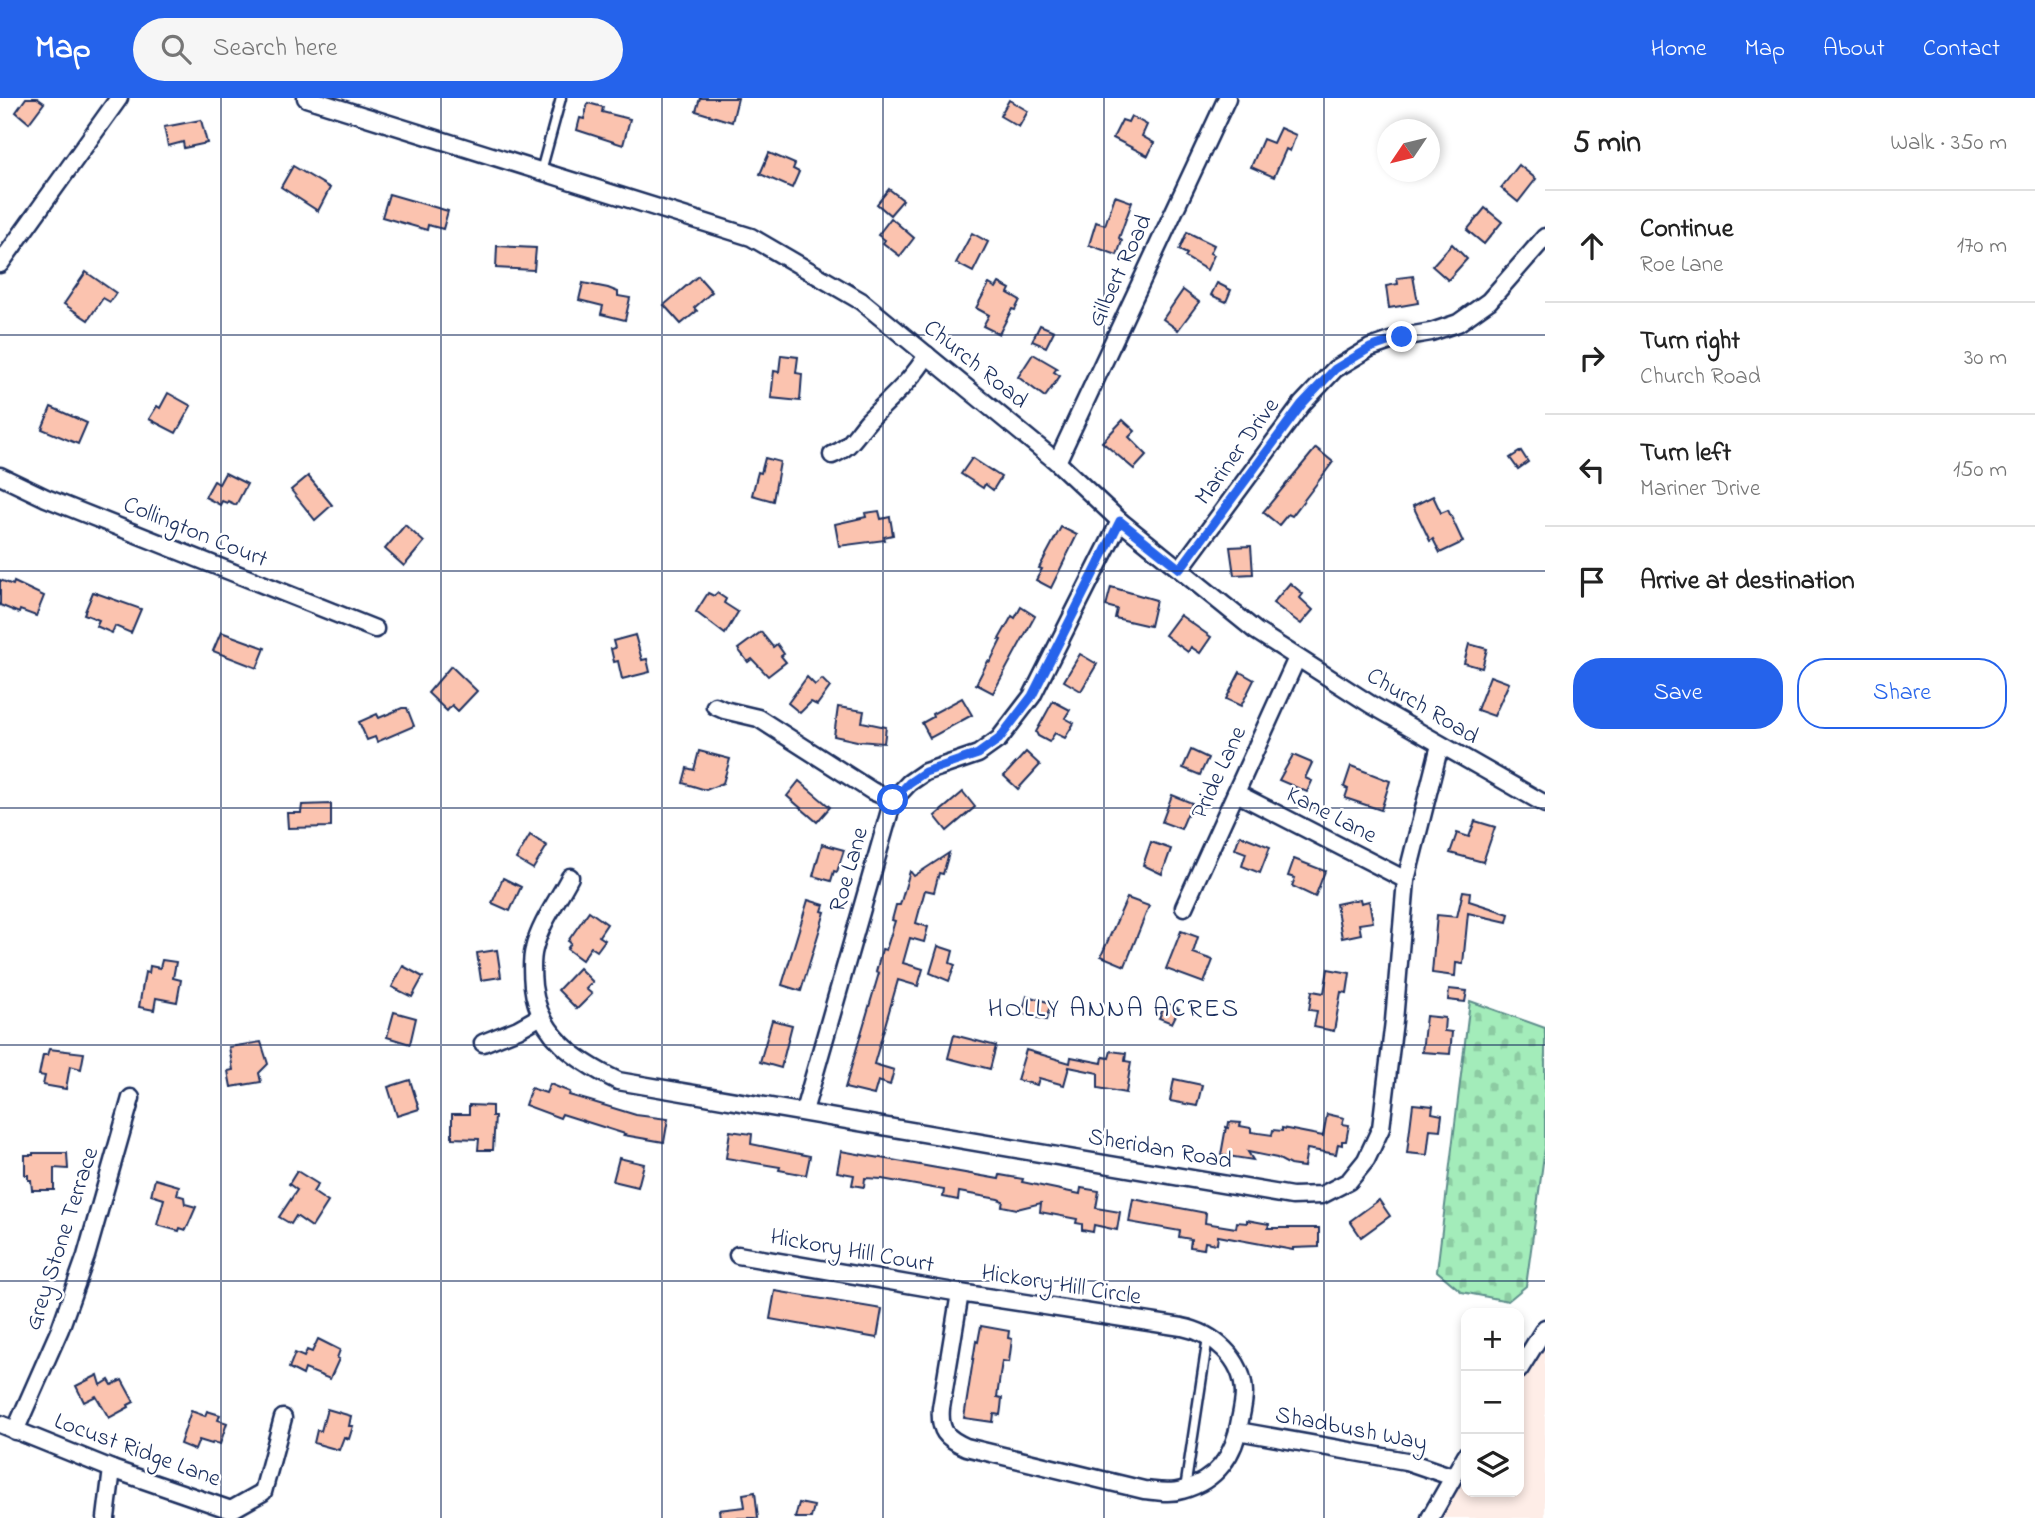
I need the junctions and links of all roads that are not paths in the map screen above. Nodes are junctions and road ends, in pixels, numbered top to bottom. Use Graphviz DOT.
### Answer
graph roads {
  1 [pos="119,98"];
  2 [pos="306,98"];
  3 [pos="561,98"];
  4 [pos="1227,98"];
  5 [pos="541,172"];
  6 [pos="1545,237"];
  7 [pos="0,264"];
  8 [pos="927,355"];
  9 [pos="832,455"];
  10 [pos="1056,463"];
  11 [pos="0,476"];
  12 [pos="1120,521"];
  13 [pos="1180,569"];
  14 [pos="375,629"];
  15 [pos="1297,658"];
  16 [pos="715,706"];
  17 [pos="1440,745"];
  18 [pos="1236,793"];
  19 [pos="893,800"];
  20 [pos="1545,804"];
  21 [pos="570,877"];
  22 [pos="1406,880"];
  23 [pos="1184,907"];
  24 [pos="541,1016"];
  25 [pos="483,1043"];
  26 [pos="131,1098"];
  27 [pos="804,1111"];
  28 [pos="738,1255"];
  29 [pos="960,1293"];
  30 [pos="1545,1328"];
  31 [pos="1209,1336"];
  32 [pos="1524,1362"];
  33 [pos="283,1418"];
  34 [pos="7,1427"];
  35 [pos="1238,1431"];
  36 [pos="1461,1463"];
  37 [pos="112,1469"];
  38 [pos="1453,1477"];
  39 [pos="1185,1489"];
  40 [pos="215,1511"];
  41 [pos="106,1518"];
  42 [pos="1430,1518"];
  1 -- 7 [label="street"];
  2 -- 5 [label="street, Church Road"];
  3 -- 5 [label="lane"];
  4 -- 10 [label="street, Gilbert Road"];
  5 -- 8 [label="street, Church Road"];
  6 -- 13 [label="street, Mariner Drive"];
  8 -- 9 [label="street"];
  8 -- 10 [label="street, Church Road"];
  10 -- 12 [label="street, Church Road"];
  11 -- 14 [label="street, Collington Court"];
  12 -- 13 [label="street, Church Road"];
  12 -- 19 [label="street"];
  13 -- 15 [label="street, Church Road"];
  15 -- 17 [label="street, Church Road"];
  15 -- 18 [label="street, Pride Lane"];
  16 -- 19 [label="street"];
  17 -- 20 [label="street, Church Road"];
  17 -- 22 [label="street, Sheridan Road"];
  18 -- 22 [label="street, Kane Lane"];
  18 -- 23 [label="street, Pride Lane"];
  19 -- 27 [label="street, Roe Lane"];
  21 -- 24 [label="street, Sheridan Road"];
  22 -- 27 [label="street, Sheridan Road"];
  24 -- 25 [label="street"];
  24 -- 27 [label="street, Sheridan Road"];
  26 -- 34 [label="street, Grey Stone Terrace"];
  28 -- 29 [label="street, Hickory Hill Court"];
  29 -- 31 [label="street, Hickory Hill Circle"];
  29 -- 39 [label="street, Hickory Hill Circle"];
  30 -- 32 [label="street"];
  31 -- 35 [label="street, Hickory Hill Circle"];
  31 -- 39 [label="lane"];
  33 -- 40 [label="street, Locust Ridge Lane"];
  34 -- 37 [label="street, Locust Ridge Lane"];
  35 -- 38 [label="street, Shadbush Way"];
  35 -- 39 [label="street, Hickory Hill Circle"];
  36 -- 38 [label="street"];
  37 -- 40 [label="street, Locust Ridge Lane"];
  37 -- 41 [label="street"];
  38 -- 42 [label="street"];
}
